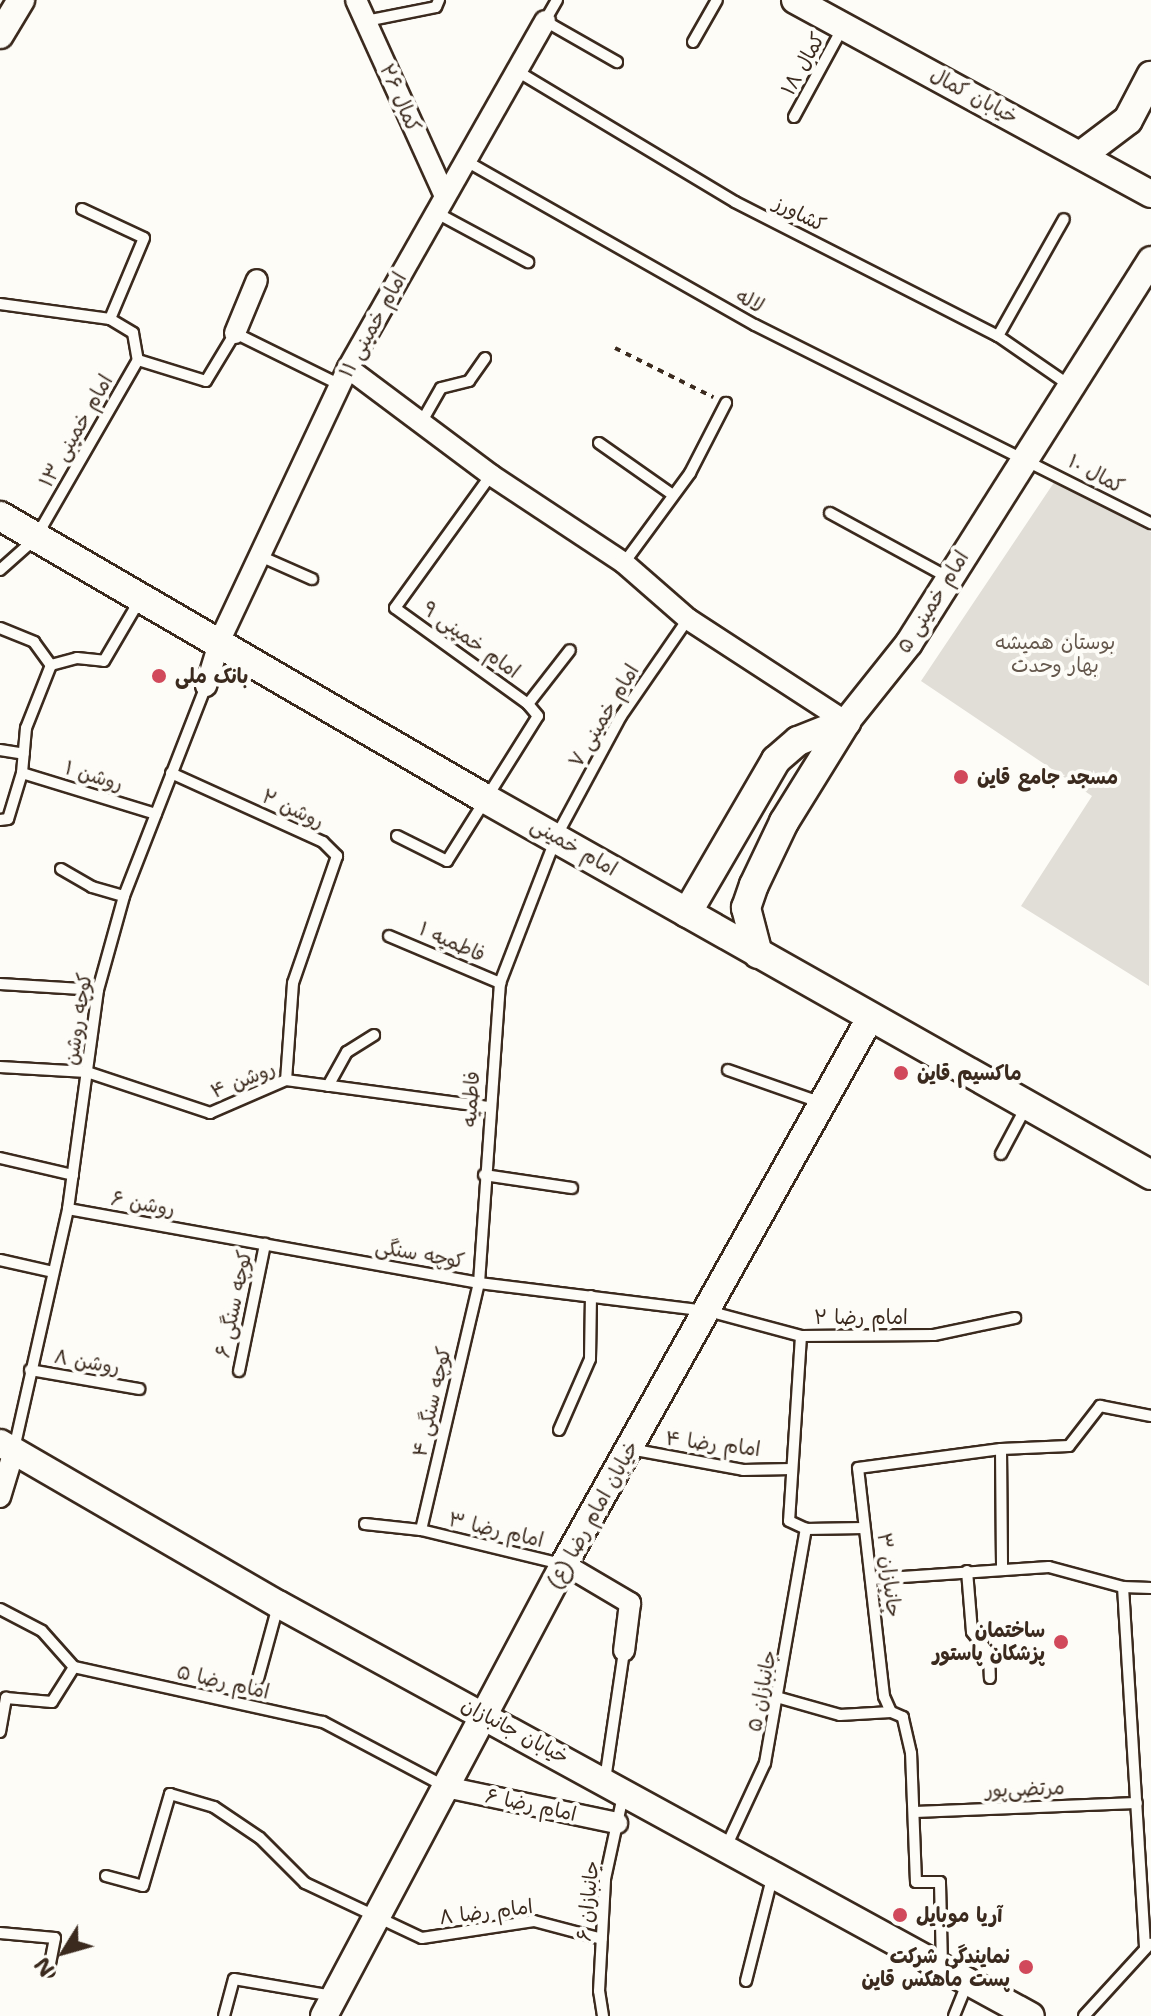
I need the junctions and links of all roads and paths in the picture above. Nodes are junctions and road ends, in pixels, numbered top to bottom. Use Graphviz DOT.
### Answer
graph roads {
  1 [pos="21,0"];
  2 [pos="356,0"];
  3 [pos="439,0"];
  4 [pos="557,0"];
  5 [pos="717,0"];
  6 [pos="795,0"];
  7 [pos="366,21"];
  8 [pos="545,21"];
  9 [pos="843,27"];
  10 [pos="0,35"];
  11 [pos="693,42"];
  12 [pos="617,62"];
  13 [pos="517,71"];
  14 [pos="1151,76"];
  15 [pos="794,117"];
  16 [pos="1083,154"];
  17 [pos="466,161"];
  18 [pos="1151,194"];
  19 [pos="440,204"];
  20 [pos="82,209"];
  21 [pos="1064,219"];
  22 [pos="1151,260"];
  23 [pos="528,262"];
  24 [pos="257,280"];
  25 [pos="0,304"];
  26 [pos="110,319"];
  27 [pos="235,333"];
  28 [pos="998,336"];
  29 [pos="615,348"];
  30 [pos="485,358"];
  31 [pos="138,360"];
  32 [pos="344,376"];
  33 [pos="1069,385"];
  34 [pos="726,403"];
  35 [pos="421,423"];
  36 [pos="599,443"];
  37 [pos="1024,457"];
  38 [pos="491,475"];
  39 [pos="673,495"];
  40 [pos="830,513"];
  41 [pos="0,516"];
  42 [pos="1151,523"];
  43 [pos="35,539"];
  44 [pos="260,556"];
  45 [pos="624,563"];
  46 [pos="0,570"];
  47 [pos="949,578"];
  48 [pos="312,579"];
  49 [pos="140,599"];
  50 [pos="688,619"];
  51 [pos="0,628"];
  52 [pos="220,640"];
  53 [pos="570,650"];
  54 [pos="51,665"];
  55 [pos="206,686"];
  56 [pos="528,704"];
  57 [pos="846,722"];
  58 [pos="0,750"];
  59 [pos="24,754"];
  60 [pos="22,773"];
  61 [pos="171,773"];
  62 [pos="486,799"];
  63 [pos="156,814"];
  64 [pos="0,820"];
  65 [pos="557,835"];
  66 [pos="397,836"];
  67 [pos="61,869"];
  68 [pos="124,896"];
  69 [pos="687,913"];
  70 [pos="389,936"];
  71 [pos="758,954"];
  72 [pos="500,983"];
  73 [pos="0,984"];
  74 [pos="98,990"];
  75 [pos="870,1018"];
  76 [pos="374,1035"];
  77 [pos="0,1067"];
  78 [pos="728,1070"];
  79 [pos="87,1072"];
  80 [pos="286,1080"];
  81 [pos="328,1086"];
  82 [pos="824,1104"];
  83 [pos="488,1107"];
  84 [pos="1026,1107"];
  85 [pos="1001,1154"];
  86 [pos="0,1158"];
  87 [pos="73,1175"];
  88 [pos="484,1175"];
  89 [pos="1151,1175"];
  90 [pos="572,1188"];
  91 [pos="68,1209"];
  92 [pos="482,1218"];
  93 [pos="211,1235"];
  94 [pos="265,1244"];
  95 [pos="0,1260"];
  96 [pos="53,1272"];
  97 [pos="479,1283"];
  98 [pos="591,1296"];
  99 [pos="625,1301"];
  100 [pos="708,1311"];
  101 [pos="1015,1318"];
  102 [pos="801,1336"];
  103 [pos="30,1370"];
  104 [pos="239,1371"];
  105 [pos="139,1389"];
  106 [pos="1151,1416"];
  107 [pos="559,1430"];
  108 [pos="5,1449"];
  109 [pos="630,1449"];
  110 [pos="1001,1449"];
  111 [pos="792,1469"];
  112 [pos="0,1497"];
  113 [pos="365,1524"];
  114 [pos="864,1528"];
  115 [pos="806,1529"];
  116 [pos="421,1530"];
  117 [pos="564,1564"];
  118 [pos="1002,1567"];
  119 [pos="967,1571"];
  120 [pos="873,1579"];
  121 [pos="1123,1587"];
  122 [pos="1151,1588"];
  123 [pos="278,1604"];
  124 [pos="0,1609"];
  125 [pos="624,1651"];
  126 [pos="74,1667"];
  127 [pos="990,1678"];
  128 [pos="258,1679"];
  129 [pos="780,1698"];
  130 [pos="891,1712"];
  131 [pos="486,1714"];
  132 [pos="0,1732"];
  133 [pos="615,1785"];
  134 [pos="446,1787"];
  135 [pos="1137,1803"];
  136 [pos="914,1812"];
  137 [pos="617,1823"];
  138 [pos="724,1850"];
  139 [pos="106,1876"];
  140 [pos="772,1878"];
  141 [pos="377,1916"];
  142 [pos="0,1933"];
  143 [pos="602,1939"];
  144 [pos="1148,1945"];
  145 [pos="942,1968"];
  146 [pos="49,1970"];
  147 [pos="746,1981"];
  148 [pos="967,1982"];
  149 [pos="329,2006"];
  150 [pos="224,2016"];
  151 [pos="603,2016"];
  152 [pos="954,2016"];
  153 [pos="1031,2016"];
  154 [pos="1084,2016"];
  1 -- 10 [label="street"];
  2 -- 7 [label="street, کمال ۲۶"];
  3 -- 7 [label="lane"];
  4 -- 8 [label="lane"];
  5 -- 11 [label="lane"];
  6 -- 9 [label="street, خیابان کمال"];
  7 -- 19 [label="street, کمال ۲۶"];
  8 -- 12 [label="lane"];
  8 -- 13 [label="street, امام خمینی ۱۱"];
  9 -- 15 [label="lane, کمال ۱۸"];
  9 -- 16 [label="street, خیابان کمال"];
  13 -- 17 [label="street, امام خمینی ۱۱"];
  13 -- 28 [label="lane, کشاورز"];
  14 -- 16 [label="main road"];
  16 -- 18 [label="street, خیابان کمال"];
  17 -- 19 [label="street, امام خمینی ۱۱"];
  17 -- 37 [label="lane, لاله"];
  19 -- 23 [label="lane"];
  19 -- 32 [label="street, امام خمینی ۱۱"];
  20 -- 26 [label="lane"];
  21 -- 28 [label="lane"];
  22 -- 33 [label="street, امام خمینی ۵"];
  24 -- 27 [label="street"];
  25 -- 26 [label="lane"];
  26 -- 31 [label="lane"];
  27 -- 31 [label="lane"];
  27 -- 32 [label="lane"];
  28 -- 33 [label="lane, کشاورز"];
  29 -- 34 [label="path"];
  30 -- 35 [label="lane"];
  31 -- 43 [label="lane, امام خمینی ۱۳"];
  32 -- 35 [label="street"];
  32 -- 44 [label="street, امام خمینی ۱۱"];
  33 -- 37 [label="street, امام خمینی ۵"];
  34 -- 39 [label="lane"];
  35 -- 38 [label="street"];
  36 -- 39 [label="lane"];
  37 -- 42 [label="lane, کمال ۱۰"];
  37 -- 47 [label="street, امام خمینی ۵"];
  38 -- 45 [label="street"];
  38 -- 56 [label="lane, امام خمینی ۹"];
  39 -- 45 [label="lane"];
  40 -- 47 [label="lane"];
  41 -- 43 [label="main road, امام خمینی"];
  43 -- 46 [label="lane, امام خمینی ۱۳"];
  43 -- 49 [label="main road, امام خمینی"];
  44 -- 48 [label="lane"];
  44 -- 52 [label="street, امام خمینی ۱۱"];
  45 -- 50 [label="street"];
  47 -- 57 [label="street, امام خمینی ۵"];
  49 -- 52 [label="main road, امام خمینی"];
  49 -- 54 [label="lane"];
  50 -- 57 [label="street"];
  50 -- 65 [label="lane, امام خمینی ۷"];
  51 -- 54 [label="lane"];
  52 -- 55 [label="street, امام خمینی ۱۱"];
  52 -- 62 [label="main road, امام خمینی"];
  53 -- 56 [label="lane"];
  54 -- 59 [label="lane"];
  55 -- 61 [label="lane, کوچه روشن"];
  56 -- 62 [label="lane, امام خمینی ۹"];
  57 -- 69 [label="main road, امام خمینی ۵"];
  57 -- 71 [label="main road"];
  58 -- 59 [label="lane"];
  59 -- 60 [label="lane"];
  60 -- 63 [label="lane, روشن ۱"];
  60 -- 64 [label="lane"];
  61 -- 63 [label="lane, کوچه روشن"];
  61 -- 80 [label="lane, روشن ۲"];
  62 -- 65 [label="main road, امام خمینی"];
  62 -- 66 [label="lane"];
  63 -- 68 [label="lane, کوچه روشن"];
  65 -- 69 [label="main road, امام خمینی"];
  65 -- 72 [label="lane, امام خمینی ۷"];
  67 -- 68 [label="lane"];
  68 -- 74 [label="lane, کوچه روشن"];
  69 -- 71 [label="main road, امام خمینی"];
  70 -- 72 [label="lane, فاطمیه ۱"];
  71 -- 75 [label="main road, امام خمینی"];
  72 -- 83 [label="lane, فاطمیه"];
  73 -- 74 [label="lane"];
  74 -- 79 [label="lane, کوچه روشن"];
  75 -- 82 [label="street, خیابان امام رضا (ع)"];
  75 -- 84 [label="main road, امام خمینی"];
  76 -- 81 [label="lane"];
  77 -- 79 [label="lane, روشن ۴"];
  78 -- 82 [label="lane"];
  79 -- 80 [label="lane, روشن ۴"];
  79 -- 87 [label="lane, کوچه روشن"];
  80 -- 81 [label="lane, روشن ۴"];
  81 -- 83 [label="lane, روشن ۴"];
  82 -- 100 [label="street, خیابان امام رضا (ع)"];
  83 -- 88 [label="lane, فاطمیه"];
  84 -- 85 [label="lane"];
  84 -- 89 [label="main road, امام خمینی"];
  86 -- 87 [label="lane"];
  87 -- 91 [label="lane, کوچه روشن"];
  88 -- 90 [label="lane"];
  88 -- 92 [label="lane, فاطمیه"];
  91 -- 93 [label="lane, روشن ۶"];
  91 -- 96 [label="lane, کوچه روشن"];
  92 -- 97 [label="lane, کوچه سنگی ۴"];
  93 -- 94 [label="lane, کوچه سنگی"];
  94 -- 97 [label="lane, کوچه سنگی"];
  94 -- 104 [label="lane, کوچه سنگی ۶"];
  95 -- 96 [label="lane"];
  96 -- 103 [label="lane, کوچه روشن"];
  97 -- 98 [label="lane, کوچه سنگی"];
  97 -- 116 [label="lane, کوچه سنگی ۴"];
  98 -- 99 [label="lane, کوچه سنگی"];
  98 -- 107 [label="lane"];
  99 -- 100 [label="lane, امام رضا ۲"];
  100 -- 102 [label="lane, امام رضا ۲"];
  100 -- 109 [label="street, خیابان امام رضا (ع)"];
  101 -- 102 [label="lane, امام رضا ۲"];
  102 -- 111 [label="lane"];
  103 -- 105 [label="lane, روشن ۸"];
  103 -- 108 [label="lane, کوچه روشن"];
  106 -- 110 [label="lane, جانبازان ۳"];
  108 -- 112 [label="street"];
  108 -- 123 [label="street, خیابان جانبازان"];
  109 -- 111 [label="lane, امام رضا ۴"];
  109 -- 117 [label="street, خیابان امام رضا (ع)"];
  110 -- 114 [label="lane, جانبازان ۳"];
  110 -- 118 [label="lane"];
  111 -- 115 [label="lane"];
  113 -- 116 [label="lane, امام رضا ۳"];
  114 -- 115 [label="lane"];
  114 -- 120 [label="lane, جانبازان ۳"];
  115 -- 129 [label="lane, جانبازان ۵"];
  116 -- 117 [label="lane, امام رضا ۳"];
  117 -- 125 [label="street"];
  117 -- 131 [label="street, خیابان امام رضا (ع)"];
  118 -- 119 [label="lane"];
  118 -- 121 [label="lane"];
  119 -- 120 [label="lane"];
  119 -- 127 [label="lane"];
  120 -- 130 [label="lane, جانبازان ۳"];
  121 -- 122 [label="lane"];
  121 -- 135 [label="lane"];
  123 -- 128 [label="lane"];
  123 -- 131 [label="street, خیابان جانبازان"];
  124 -- 126 [label="lane"];
  125 -- 133 [label="lane, جانبازان ۶"];
  126 -- 132 [label="lane"];
  126 -- 134 [label="lane, امام رضا ۵"];
  129 -- 130 [label="lane"];
  129 -- 138 [label="lane, جانبازان ۵"];
  130 -- 136 [label="lane, جانبازان ۳"];
  131 -- 133 [label="street, خیابان جانبازان"];
  131 -- 134 [label="street, خیابان امام رضا (ع)"];
  133 -- 137 [label="lane, جانبازان ۶"];
  133 -- 138 [label="street, خیابان جانبازان"];
  134 -- 137 [label="street, امام رضا ۶"];
  134 -- 141 [label="street, خیابان امام رضا (ع)"];
  135 -- 136 [label="lane, مرتضی‌پور"];
  135 -- 144 [label="lane"];
  136 -- 145 [label="lane, جانبازان ۳"];
  137 -- 143 [label="lane, جانبازان ۶"];
  138 -- 140 [label="street, خیابان جانبازان"];
  139 -- 141 [label="lane, امام رضا ۸"];
  140 -- 145 [label="street, خیابان جانبازان"];
  140 -- 147 [label="lane"];
  141 -- 143 [label="lane, امام رضا ۸"];
  141 -- 149 [label="street, خیابان امام رضا (ع)"];
  142 -- 146 [label="lane"];
  143 -- 151 [label="lane, جانبازان ۶"];
  144 -- 154 [label="lane"];
  145 -- 148 [label="street, خیابان جانبازان"];
  148 -- 152 [label="lane"];
  148 -- 153 [label="street, خیابان جانبازان"];
  149 -- 150 [label="lane"];
}
